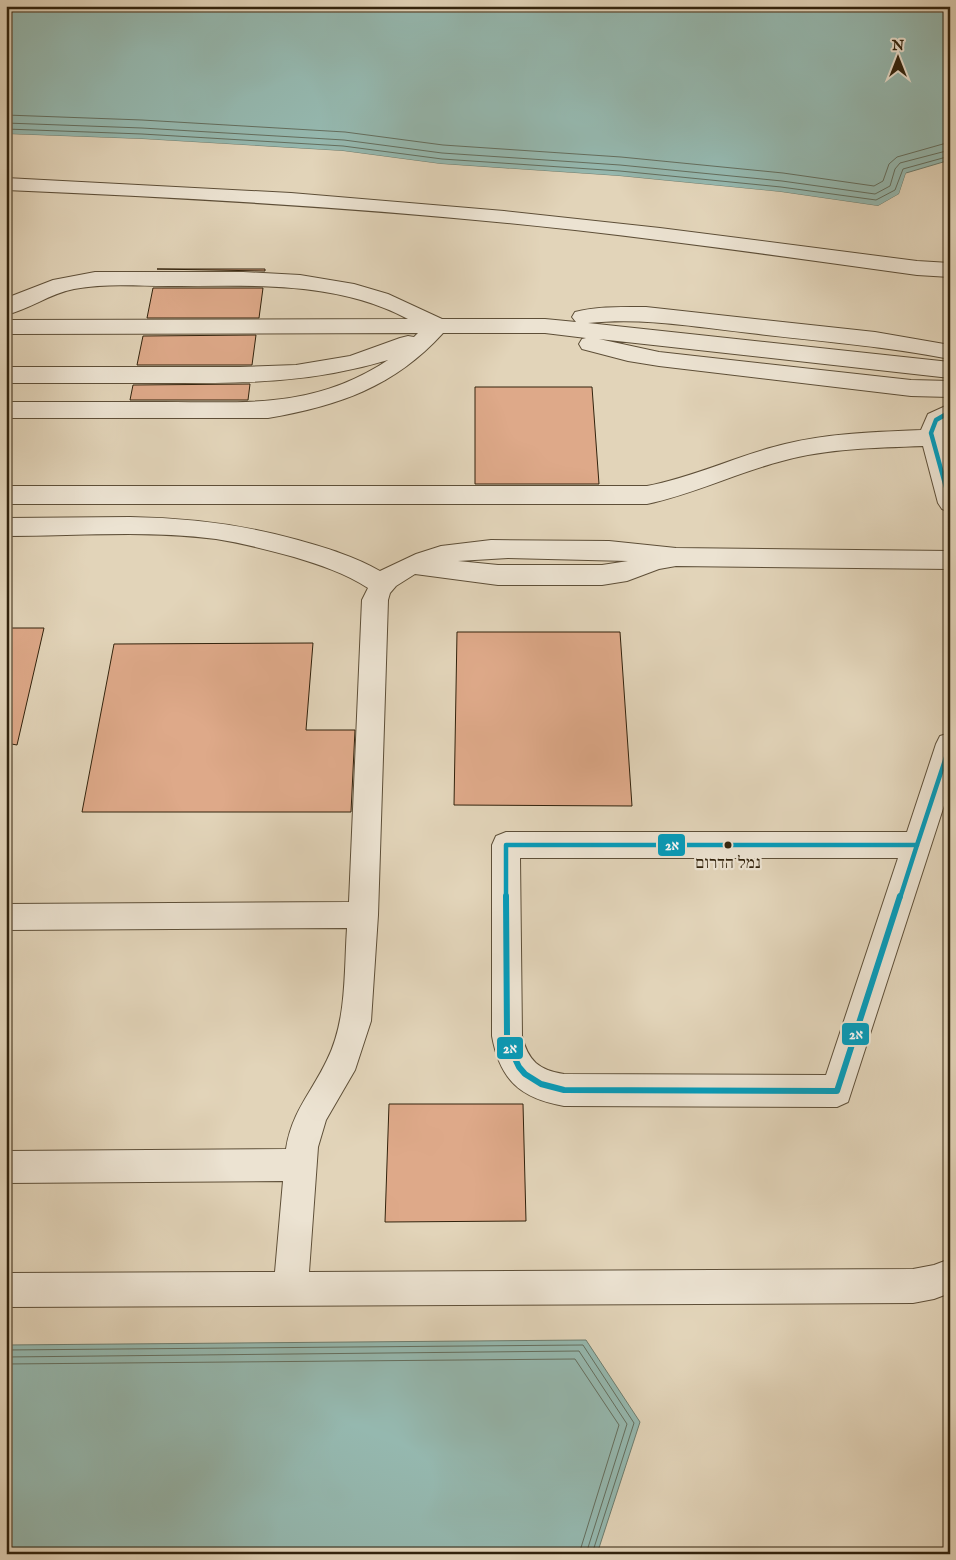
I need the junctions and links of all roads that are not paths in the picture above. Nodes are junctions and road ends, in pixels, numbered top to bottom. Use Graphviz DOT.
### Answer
graph roads {
  1 [pos="6,184"];
  2 [pos="950,270"];
  3 [pos="6,308"];
  4 [pos="6,315"];
  5 [pos="6,326"];
  6 [pos="437,326"];
  7 [pos="545,326"];
  8 [pos="6,342"];
  9 [pos="950,352"];
  10 [pos="6,358"];
  11 [pos="950,370"];
  12 [pos="6,375"];
  13 [pos="950,388"];
  14 [pos="6,393"];
  15 [pos="6,410"];
  16 [pos="950,412"];
  17 [pos="941,438"];
  18 [pos="6,495"];
  19 [pos="950,503"];
  20 [pos="6,527"];
  21 [pos="950,560"];
  22 [pos="391,577"];
  23 [pos="950,744"];
  24 [pos="917,845"];
  25 [pos="363,915"];
  26 [pos="6,917"];
  27 [pos="299,1165"];
  28 [pos="6,1167"];
  29 [pos="950,1276"];
  30 [pos="291,1288"];
  31 [pos="6,1290"];
  1 -- 2 [label="lane"];
  3 -- 6 [label="lane"];
  4 -- 6 [label="lane"];
  5 -- 6 [label="lane"];
  6 -- 7 [label="lane"];
  6 -- 8 [label="lane"];
  6 -- 10 [label="lane"];
  6 -- 12 [label="lane"];
  6 -- 14 [label="lane"];
  6 -- 15 [label="lane"];
  7 -- 9 [label="lane"];
  7 -- 11 [label="lane"];
  7 -- 13 [label="lane"];
  16 -- 17 [label="lane"];
  17 -- 18 [label="lane"];
  17 -- 19 [label="lane"];
  20 -- 22 [label="lane"];
  21 -- 22 [label="lane"];
  22 -- 25 [label="lane"];
  23 -- 24 [label="lane"];
  24 -- 24 [label="lane"];
  25 -- 26 [label="lane"];
  25 -- 27 [label="lane"];
  27 -- 28 [label="lane"];
  27 -- 30 [label="lane"];
  29 -- 30 [label="lane"];
  30 -- 31 [label="lane"];
}
